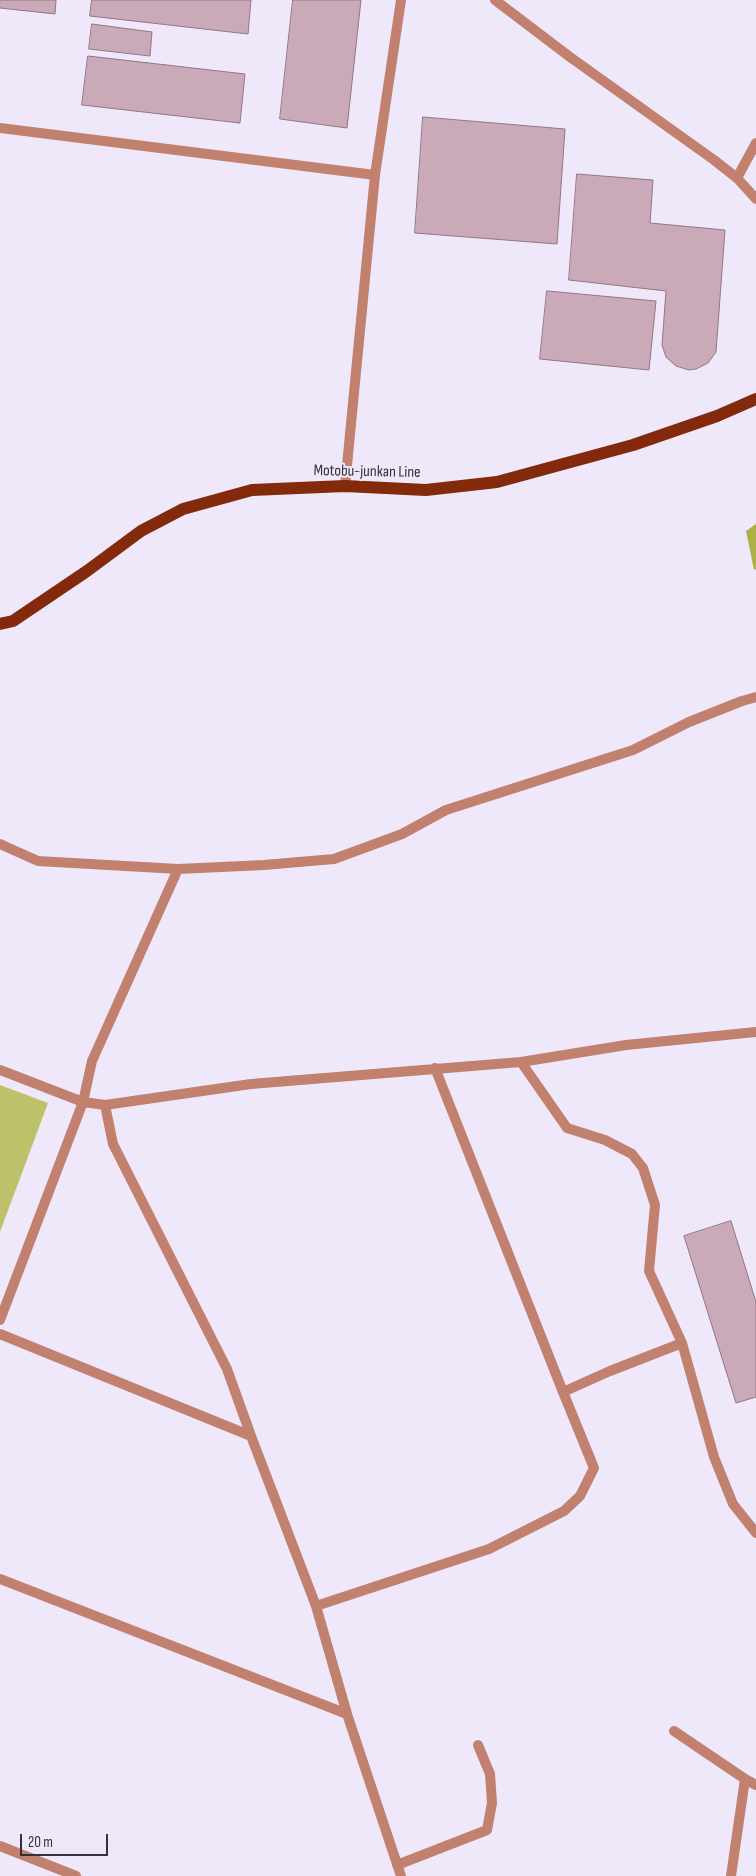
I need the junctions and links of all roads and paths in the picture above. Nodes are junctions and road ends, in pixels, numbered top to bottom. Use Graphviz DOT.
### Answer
graph roads {
  1 [pos="401,0"];
  2 [pos="495,0"];
  3 [pos="0,128"];
  4 [pos="756,142"];
  5 [pos="375,176"];
  6 [pos="737,178"];
  7 [pos="756,199"];
  8 [pos="756,399"];
  9 [pos="345,486"];
  10 [pos="0,624"];
  11 [pos="756,697"];
  12 [pos="0,844"];
  13 [pos="178,868"];
  14 [pos="756,1032"];
  15 [pos="521,1062"];
  16 [pos="435,1068"];
  17 [pos="0,1070"];
  18 [pos="83,1102"];
  19 [pos="105,1105"];
  20 [pos="0,1320"];
  21 [pos="0,1334"];
  22 [pos="682,1343"];
  23 [pos="562,1392"];
  24 [pos="251,1436"];
  25 [pos="756,1533"];
  26 [pos="0,1579"];
  27 [pos="316,1606"];
  28 [pos="347,1714"];
  29 [pos="674,1731"];
  30 [pos="478,1745"];
  31 [pos="746,1779"];
  32 [pos="756,1784"];
  33 [pos="0,1846"];
  34 [pos="397,1865"];
  35 [pos="76,1876"];
  36 [pos="401,1876"];
  37 [pos="732,1876"];
  1 -- 5 [label="street"];
  2 -- 6 [label="street"];
  3 -- 5 [label="street"];
  4 -- 6 [label="street"];
  5 -- 9 [label="street"];
  6 -- 7 [label="street"];
  8 -- 9 [label="main road, Motobu-junkan Line"];
  9 -- 10 [label="main road, Motobu-junkan Line"];
  11 -- 13 [label="street"];
  12 -- 13 [label="street"];
  13 -- 18 [label="street"];
  14 -- 15 [label="street"];
  15 -- 16 [label="street"];
  15 -- 22 [label="street"];
  16 -- 19 [label="street"];
  16 -- 23 [label="street"];
  17 -- 18 [label="street"];
  18 -- 19 [label="street"];
  18 -- 20 [label="street"];
  19 -- 24 [label="street"];
  21 -- 24 [label="street"];
  22 -- 23 [label="street"];
  22 -- 25 [label="street"];
  23 -- 27 [label="street"];
  24 -- 27 [label="street"];
  26 -- 28 [label="street"];
  27 -- 28 [label="street"];
  28 -- 34 [label="street"];
  29 -- 31 [label="street"];
  30 -- 34 [label="street"];
  31 -- 32 [label="street"];
  31 -- 37 [label="street"];
  33 -- 35 [label="street"];
  34 -- 36 [label="street"];
}
